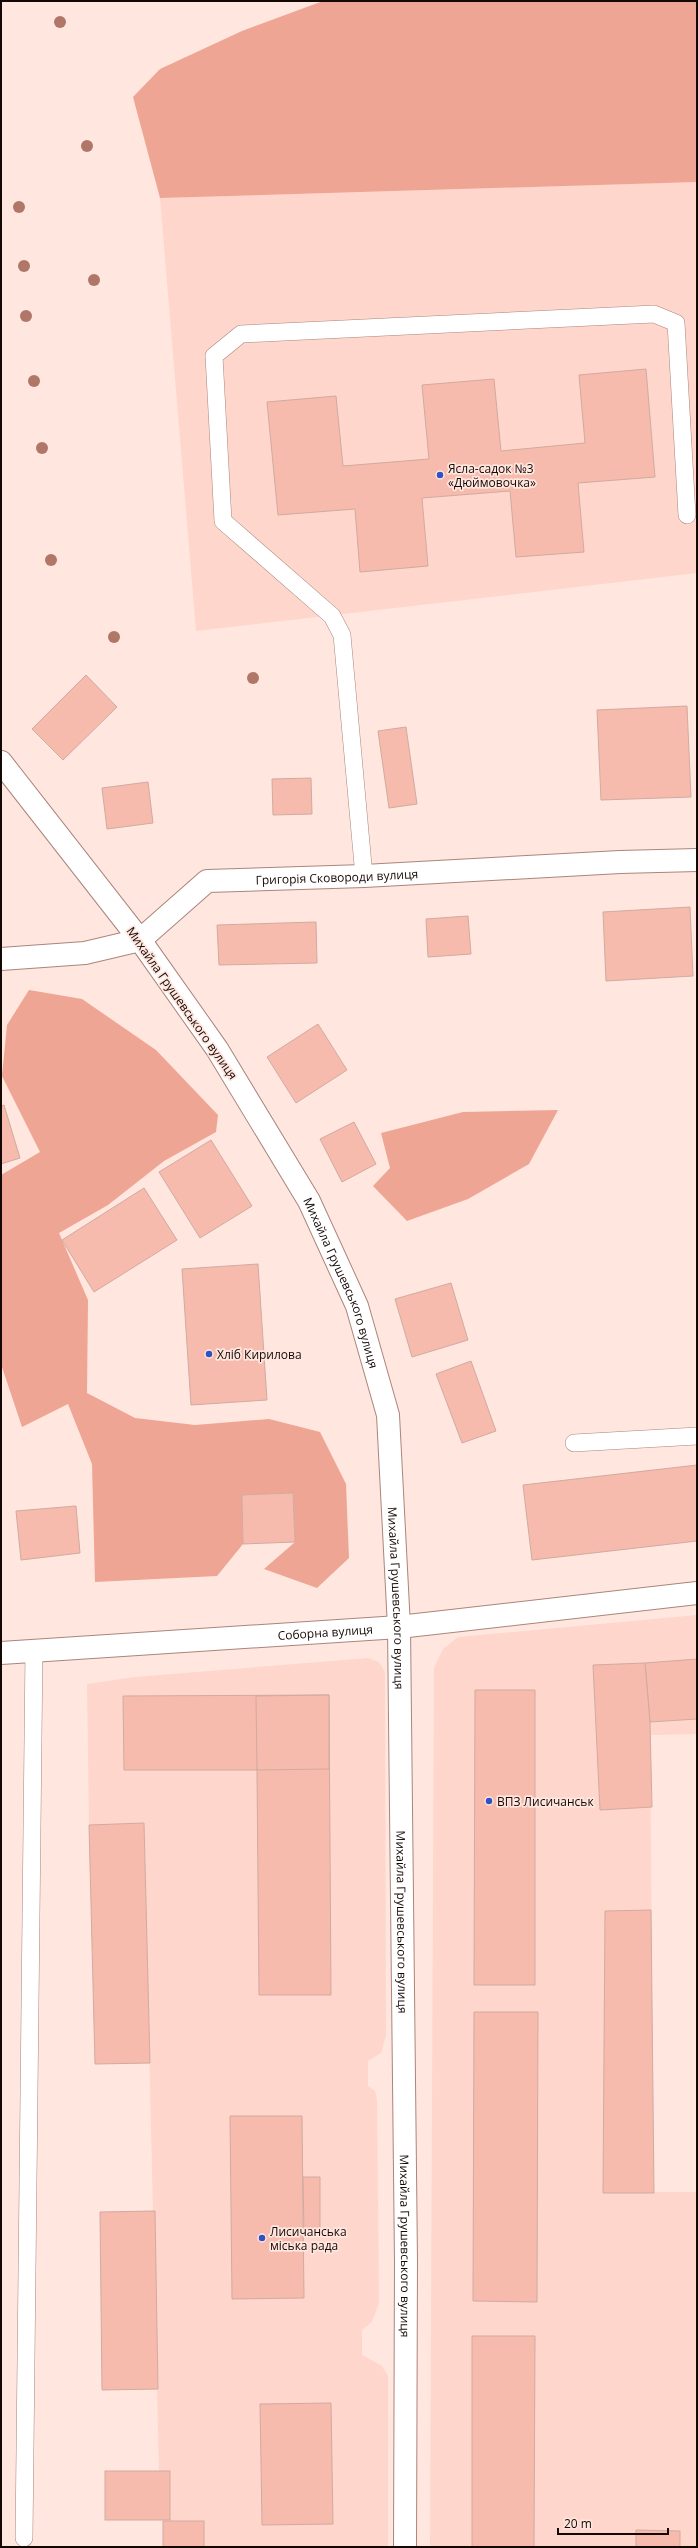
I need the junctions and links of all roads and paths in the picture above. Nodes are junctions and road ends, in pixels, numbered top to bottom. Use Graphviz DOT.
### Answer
graph roads {
  1 [pos="687,515"];
  2 [pos="1,762"];
  3 [pos="697,860"];
  4 [pos="364,876"];
  5 [pos="140,940"];
  6 [pos="1,959"];
  7 [pos="697,1436"];
  8 [pos="574,1443"];
  9 [pos="697,1593"];
  10 [pos="399,1627"];
  11 [pos="34,1650"];
  12 [pos="1,1652"];
  13 [pos="24,2538"];
  14 [pos="405,2547"];
  1 -- 4 [label="lane"];
  2 -- 5 [label="street, Михайла Грушевського вулиця"];
  3 -- 4 [label="street, Григорія Сковороди вулиця"];
  4 -- 5 [label="street, Григорія Сковороди вулиця"];
  5 -- 6 [label="street, Григорія Сковороди вулиця"];
  5 -- 10 [label="street, Михайла Грушевського вулиця"];
  7 -- 8 [label="lane"];
  9 -- 10 [label="street, Соборна вулиця"];
  10 -- 11 [label="street, Соборна вулиця"];
  10 -- 14 [label="street, Михайла Грушевського вулиця"];
  11 -- 12 [label="street, Соборна вулиця"];
  11 -- 13 [label="lane"];
}
